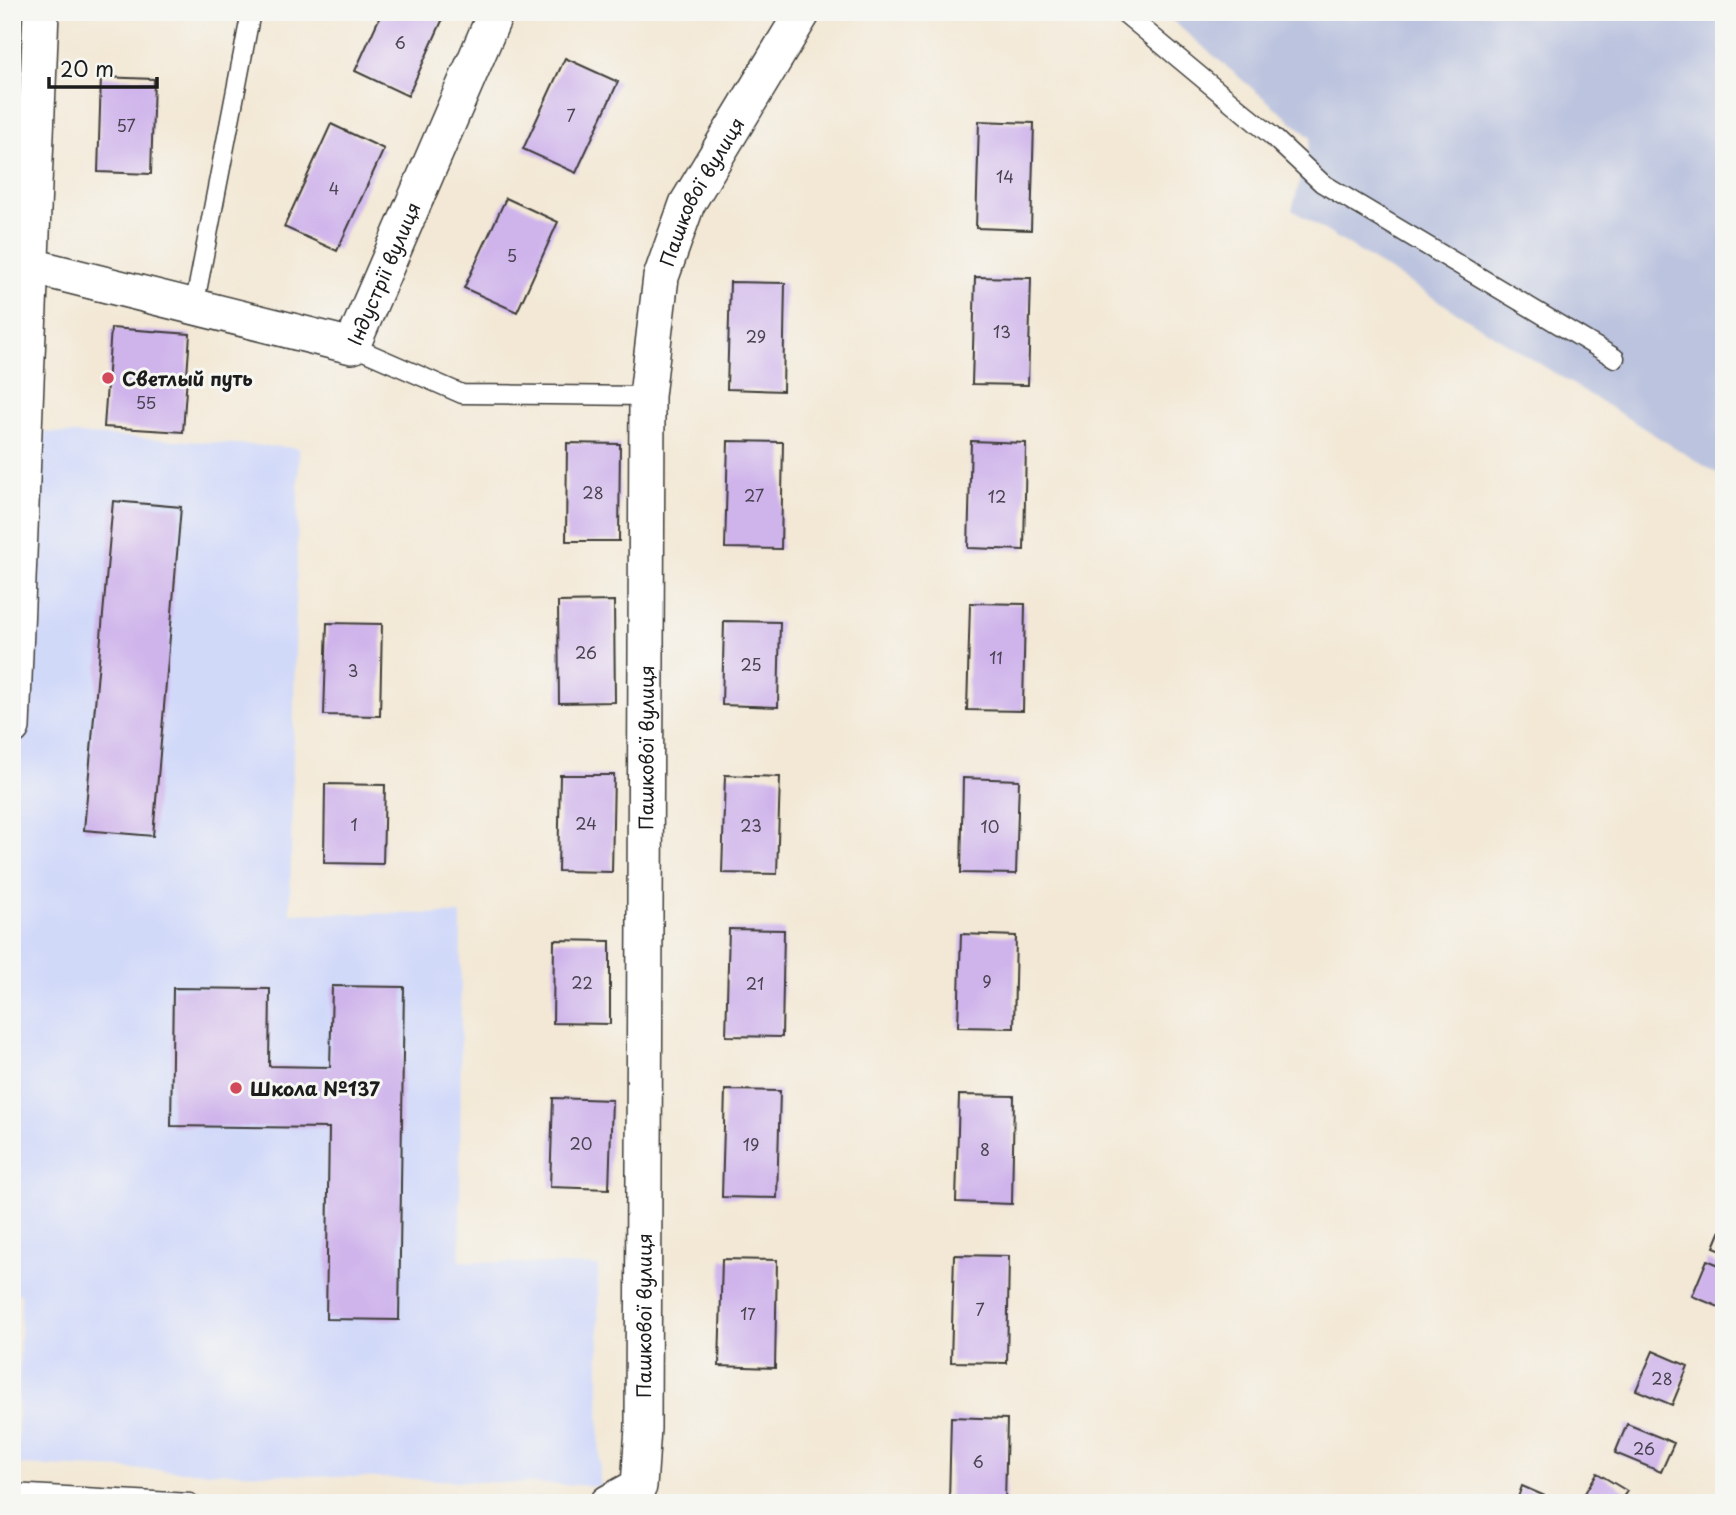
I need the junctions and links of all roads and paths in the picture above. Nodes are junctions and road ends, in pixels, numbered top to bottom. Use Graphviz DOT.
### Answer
graph roads {
  1 [pos="41,12"];
  2 [pos="251,12"];
  3 [pos="496,12"];
  4 [pos="803,12"];
  5 [pos="1124,12"];
  6 [pos="31,266"];
  7 [pos="194,307"];
  8 [pos="352,346"];
  9 [pos="1615,358"];
  10 [pos="647,396"];
  11 [pos="12,727"];
  12 [pos="12,1493"];
  13 [pos="190,1503"];
  14 [pos="608,1503"];
  1 -- 6 [label="street"];
  2 -- 7 [label="lane"];
  3 -- 8 [label="street, Індустрії вулиця"];
  4 -- 10 [label="street, Пашкової вулиця"];
  5 -- 9 [label="lane"];
  6 -- 7 [label="street, Індустрії вулиця"];
  6 -- 11 [label="street"];
  7 -- 8 [label="street, Індустрії вулиця"];
  8 -- 10 [label="lane"];
  10 -- 14 [label="street, Пашкової вулиця"];
  12 -- 13 [label="lane"];
}
